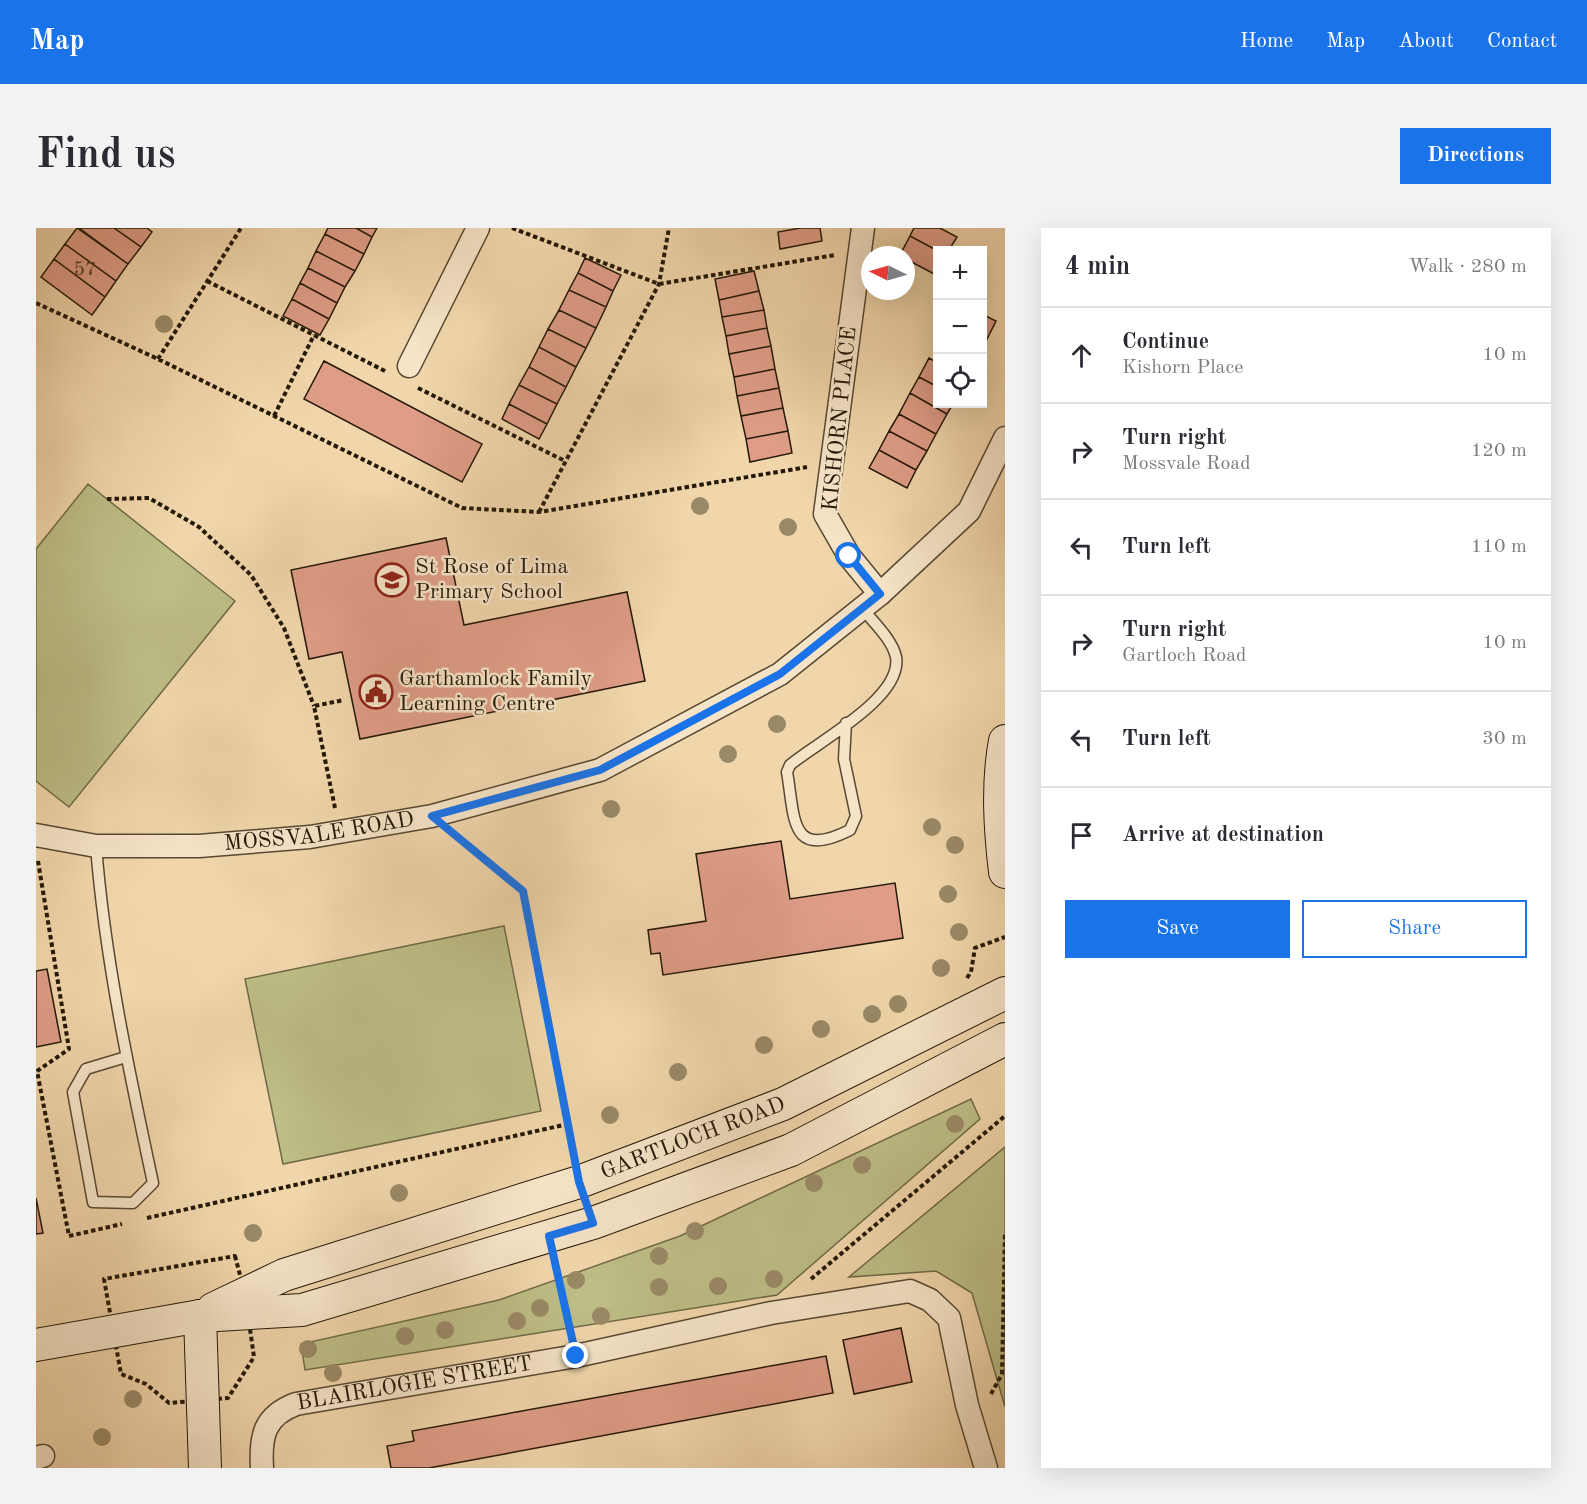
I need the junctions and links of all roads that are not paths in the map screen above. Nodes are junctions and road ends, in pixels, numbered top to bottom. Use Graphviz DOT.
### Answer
graph roads {
  1 [pos="478,228"];
  2 [pos="863,228"];
  3 [pos="409,366"];
  4 [pos="1005,438"];
  5 [pos="880,594"];
  6 [pos="862,608"];
  7 [pos="846,723"];
  8 [pos="1005,741"];
  9 [pos="36,835"];
  10 [pos="96,846"];
  11 [pos="1005,872"];
  12 [pos="1005,993"];
  13 [pos="1005,1039"];
  14 [pos="126,1058"];
  15 [pos="200,1316"];
  16 [pos="36,1345"];
  17 [pos="205,1468"];
  18 [pos="262,1468"];
  19 [pos="986,1468"];
  1 -- 3 [label="street"];
  2 -- 5 [label="street, KISHORN PLACE"];
  4 -- 5 [label="street, MOSSVALE ROAD"];
  5 -- 6 [label="street, MOSSVALE ROAD"];
  6 -- 7 [label="lane"];
  6 -- 10 [label="street, MOSSVALE ROAD"];
  7 -- 7 [label="lane"];
  8 -- 11 [label="main road"];
  9 -- 10 [label="street, MOSSVALE ROAD"];
  10 -- 14 [label="lane"];
  12 -- 15 [label="main road, GARTLOCH ROAD"];
  13 -- 15 [label="main road, GARTLOCH ROAD"];
  14 -- 14 [label="lane"];
  15 -- 16 [label="main road"];
  15 -- 17 [label="main road"];
  18 -- 19 [label="street, BLAIRLOGIE STREET"];
}
